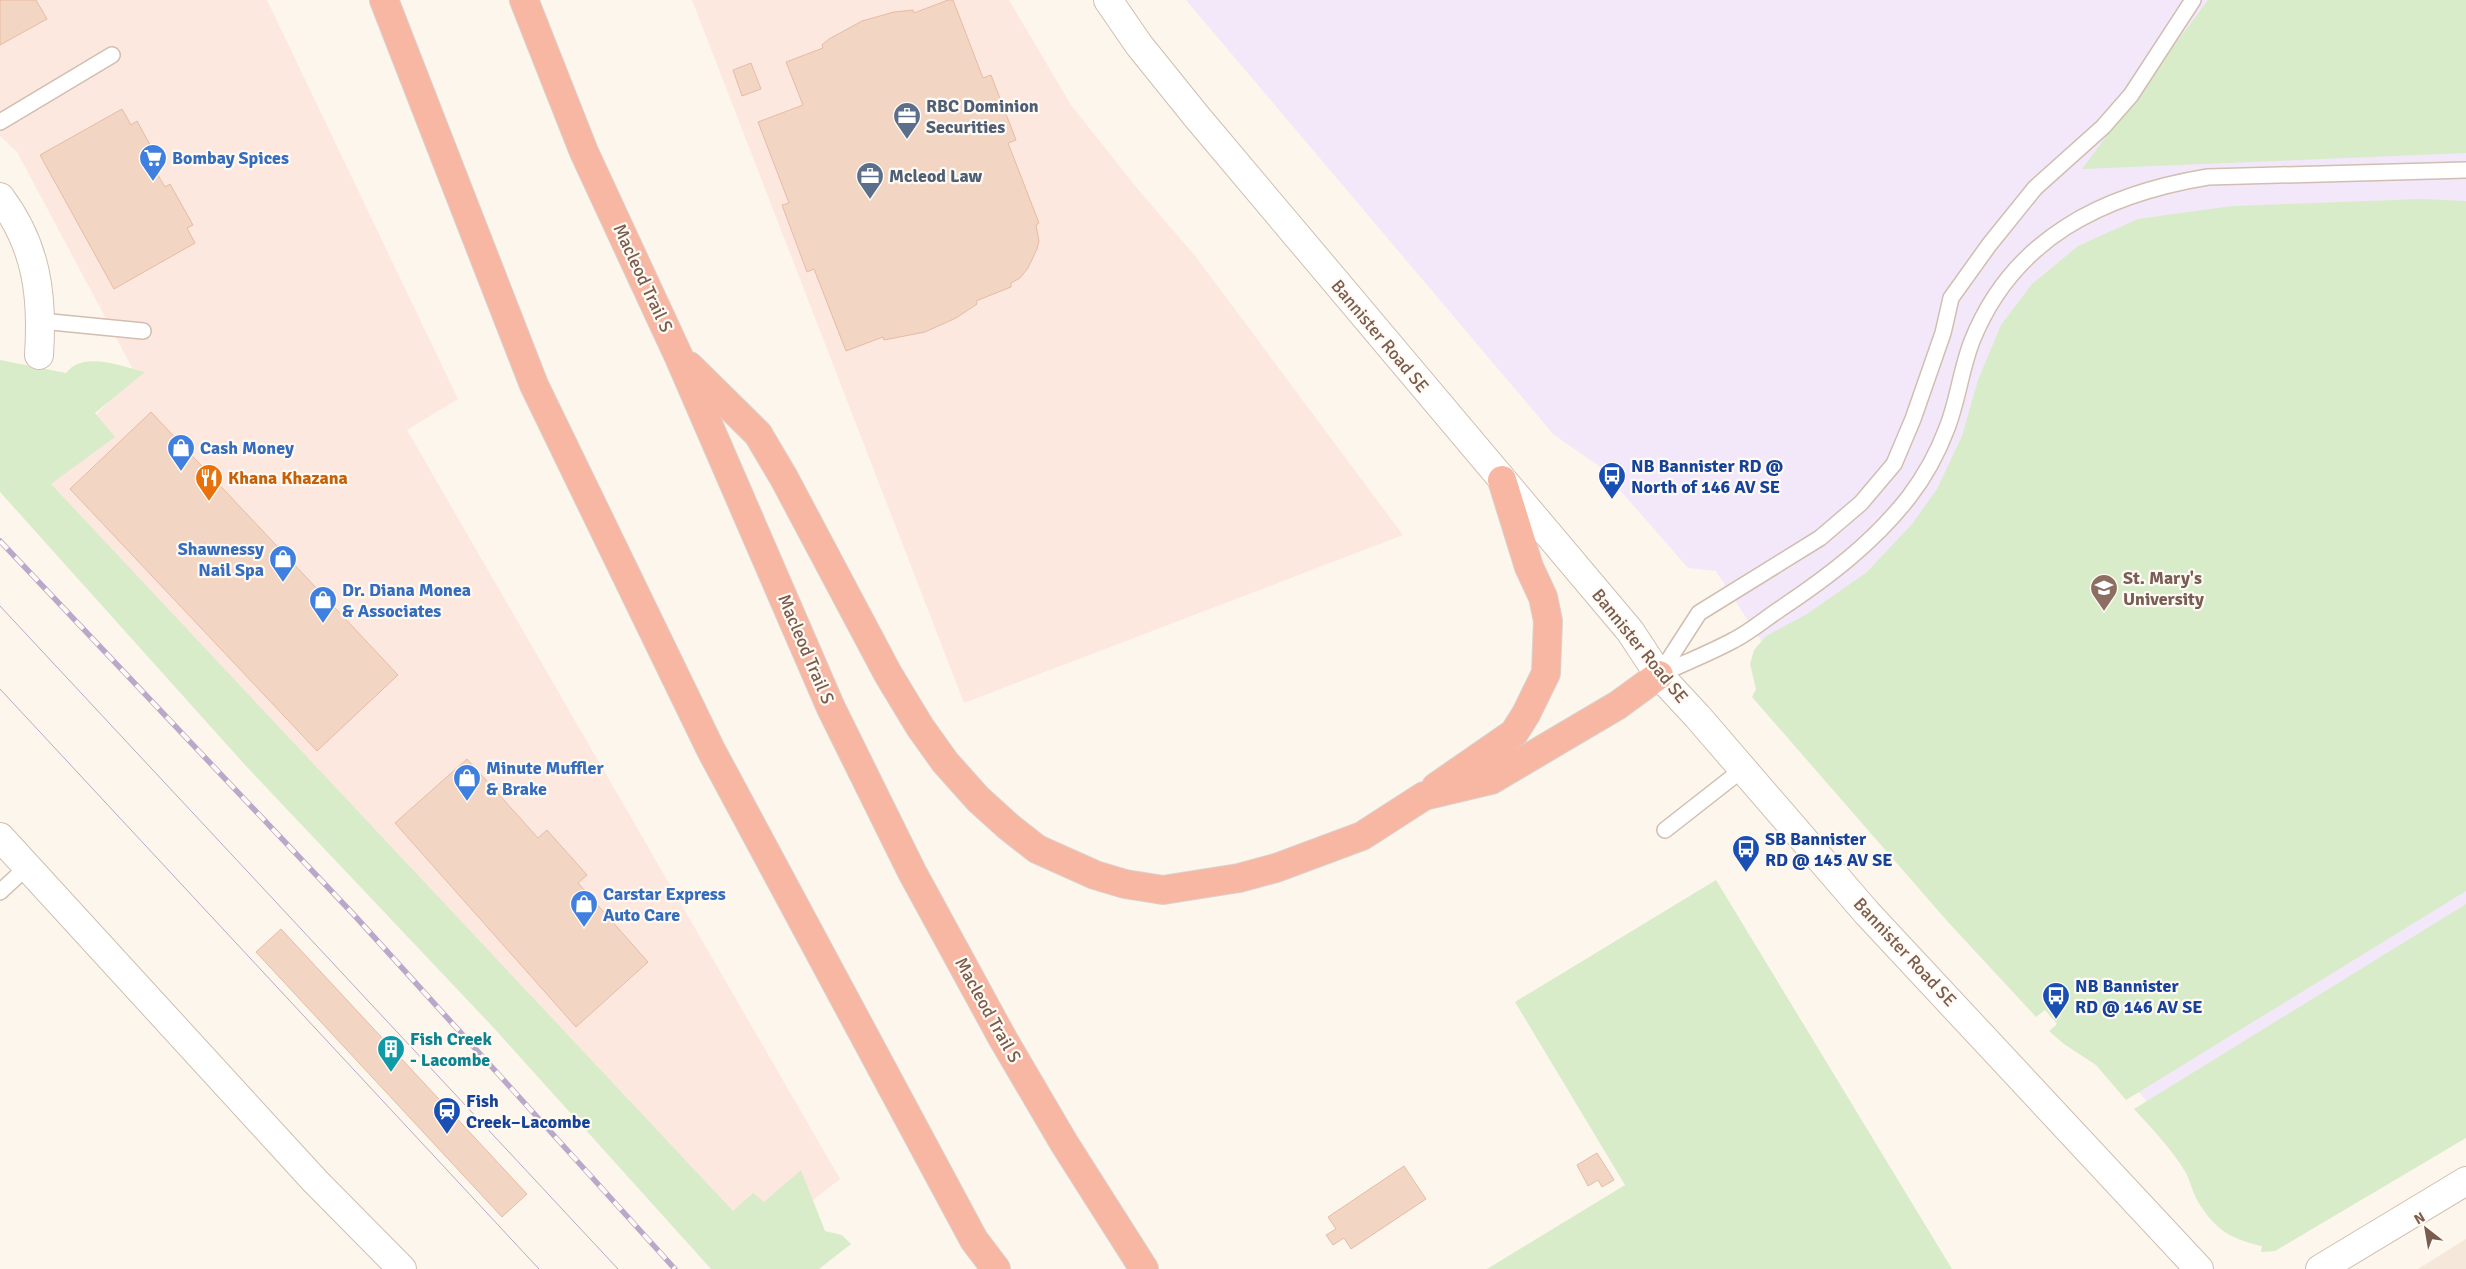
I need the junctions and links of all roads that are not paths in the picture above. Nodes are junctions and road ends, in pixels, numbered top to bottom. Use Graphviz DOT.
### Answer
graph roads {
  1 [pos="384,0"];
  2 [pos="524,0"];
  3 [pos="1108,0"];
  4 [pos="2194,0"];
  5 [pos="112,55"];
  6 [pos="0,122"];
  7 [pos="2466,170"];
  8 [pos="0,197"];
  9 [pos="41,321"];
  10 [pos="143,331"];
  11 [pos="39,355"];
  12 [pos="679,357"];
  13 [pos="1502,480"];
  14 [pos="1659,675"];
  15 [pos="1744,769"];
  16 [pos="1424,796"];
  17 [pos="1665,830"];
  18 [pos="0,837"];
  19 [pos="28,866"];
  20 [pos="0,892"];
  21 [pos="2466,1181"];
  22 [pos="974,1240"];
  23 [pos="402,1269"];
  24 [pos="982,1269"];
  25 [pos="996,1269"];
  26 [pos="1144,1269"];
  27 [pos="2199,1269"];
  28 [pos="2320,1269"];
  1 -- 22 [label="highway"];
  2 -- 12 [label="highway, Macleod Trail S"];
  3 -- 13 [label="street, Bannister Road SE"];
  4 -- 14 [label="lane"];
  5 -- 6 [label="lane"];
  7 -- 14 [label="lane"];
  8 -- 9 [label="street"];
  9 -- 10 [label="lane"];
  9 -- 11 [label="street"];
  12 -- 16 [label="highway"];
  12 -- 26 [label="highway, Macleod Trail S"];
  13 -- 14 [label="street, Bannister Road SE"];
  13 -- 16 [label="highway"];
  14 -- 15 [label="street, Bannister Road SE"];
  14 -- 16 [label="highway"];
  15 -- 17 [label="lane"];
  15 -- 27 [label="street, Bannister Road SE"];
  18 -- 19 [label="street"];
  19 -- 20 [label="lane"];
  19 -- 23 [label="street"];
  21 -- 28 [label="street"];
  22 -- 24 [label="highway"];
  22 -- 25 [label="highway"];
}
